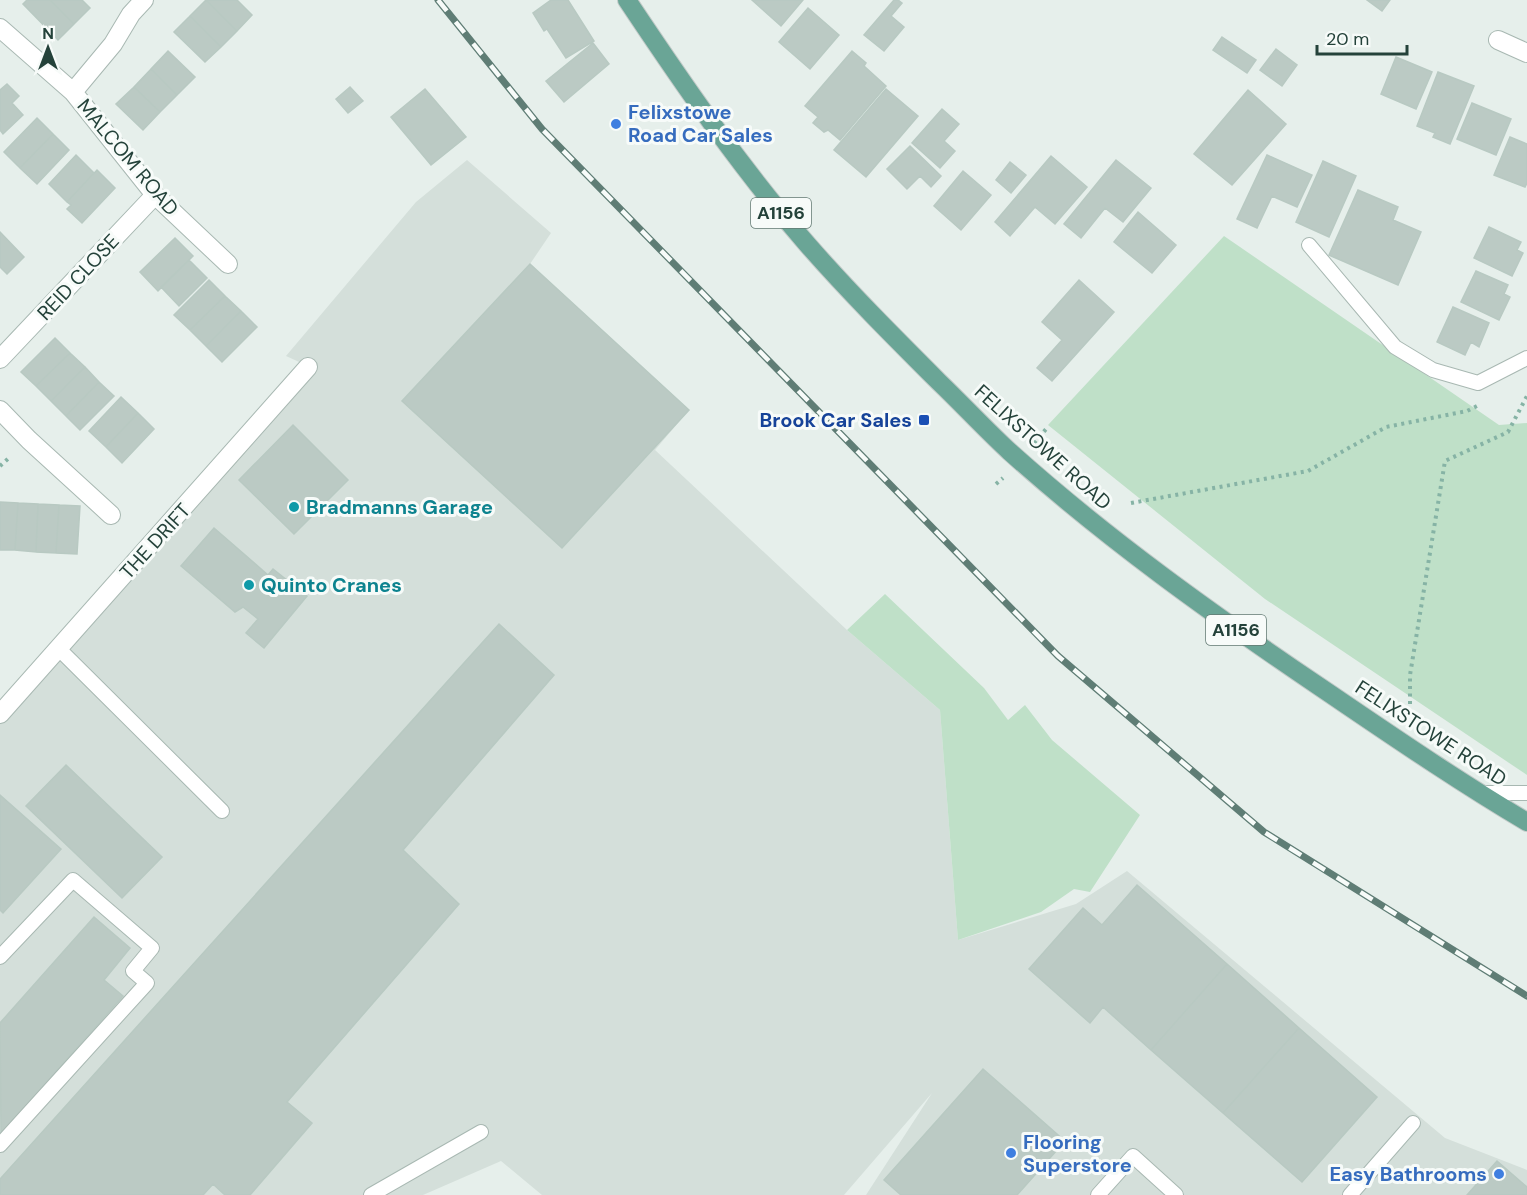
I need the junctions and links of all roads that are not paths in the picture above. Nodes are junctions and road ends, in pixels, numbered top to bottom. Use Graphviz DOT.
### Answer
graph roads {
  1 [pos="144,0"];
  2 [pos="627,0"];
  3 [pos="0,28"];
  4 [pos="1498,40"];
  5 [pos="1527,53"];
  6 [pos="73,92"];
  7 [pos="155,195"];
  8 [pos="1309,245"];
  9 [pos="228,264"];
  10 [pos="1527,358"];
  11 [pos="0,359"];
  12 [pos="308,367"];
  13 [pos="0,410"];
  14 [pos="111,514"];
  15 [pos="59,649"];
  16 [pos="0,714"];
  17 [pos="1478,793"];
  18 [pos="1527,793"];
  19 [pos="222,811"];
  20 [pos="1527,822"];
  21 [pos="0,957"];
  22 [pos="1413,1123"];
  23 [pos="481,1132"];
  24 [pos="0,1145"];
  25 [pos="371,1195"];
  26 [pos="1098,1195"];
  27 [pos="1176,1195"];
  28 [pos="1350,1195"];
  1 -- 6 [label="street"];
  2 -- 17 [label="main road, FELIXSTOWE ROAD / A1156"];
  3 -- 6 [label="street, MALCOM ROAD"];
  4 -- 5 [label="street"];
  6 -- 7 [label="street, MALCOM ROAD"];
  7 -- 9 [label="street, MALCOM ROAD"];
  7 -- 11 [label="street, REID CLOSE"];
  8 -- 10 [label="lane"];
  12 -- 15 [label="street, THE DRIFT"];
  13 -- 14 [label="street"];
  15 -- 16 [label="street, THE DRIFT"];
  15 -- 19 [label="lane"];
  17 -- 18 [label="lane"];
  17 -- 20 [label="main road, FELIXSTOWE ROAD / A1156"];
  21 -- 24 [label="lane"];
  22 -- 28 [label="lane"];
  23 -- 25 [label="lane"];
  26 -- 27 [label="lane"];
}
